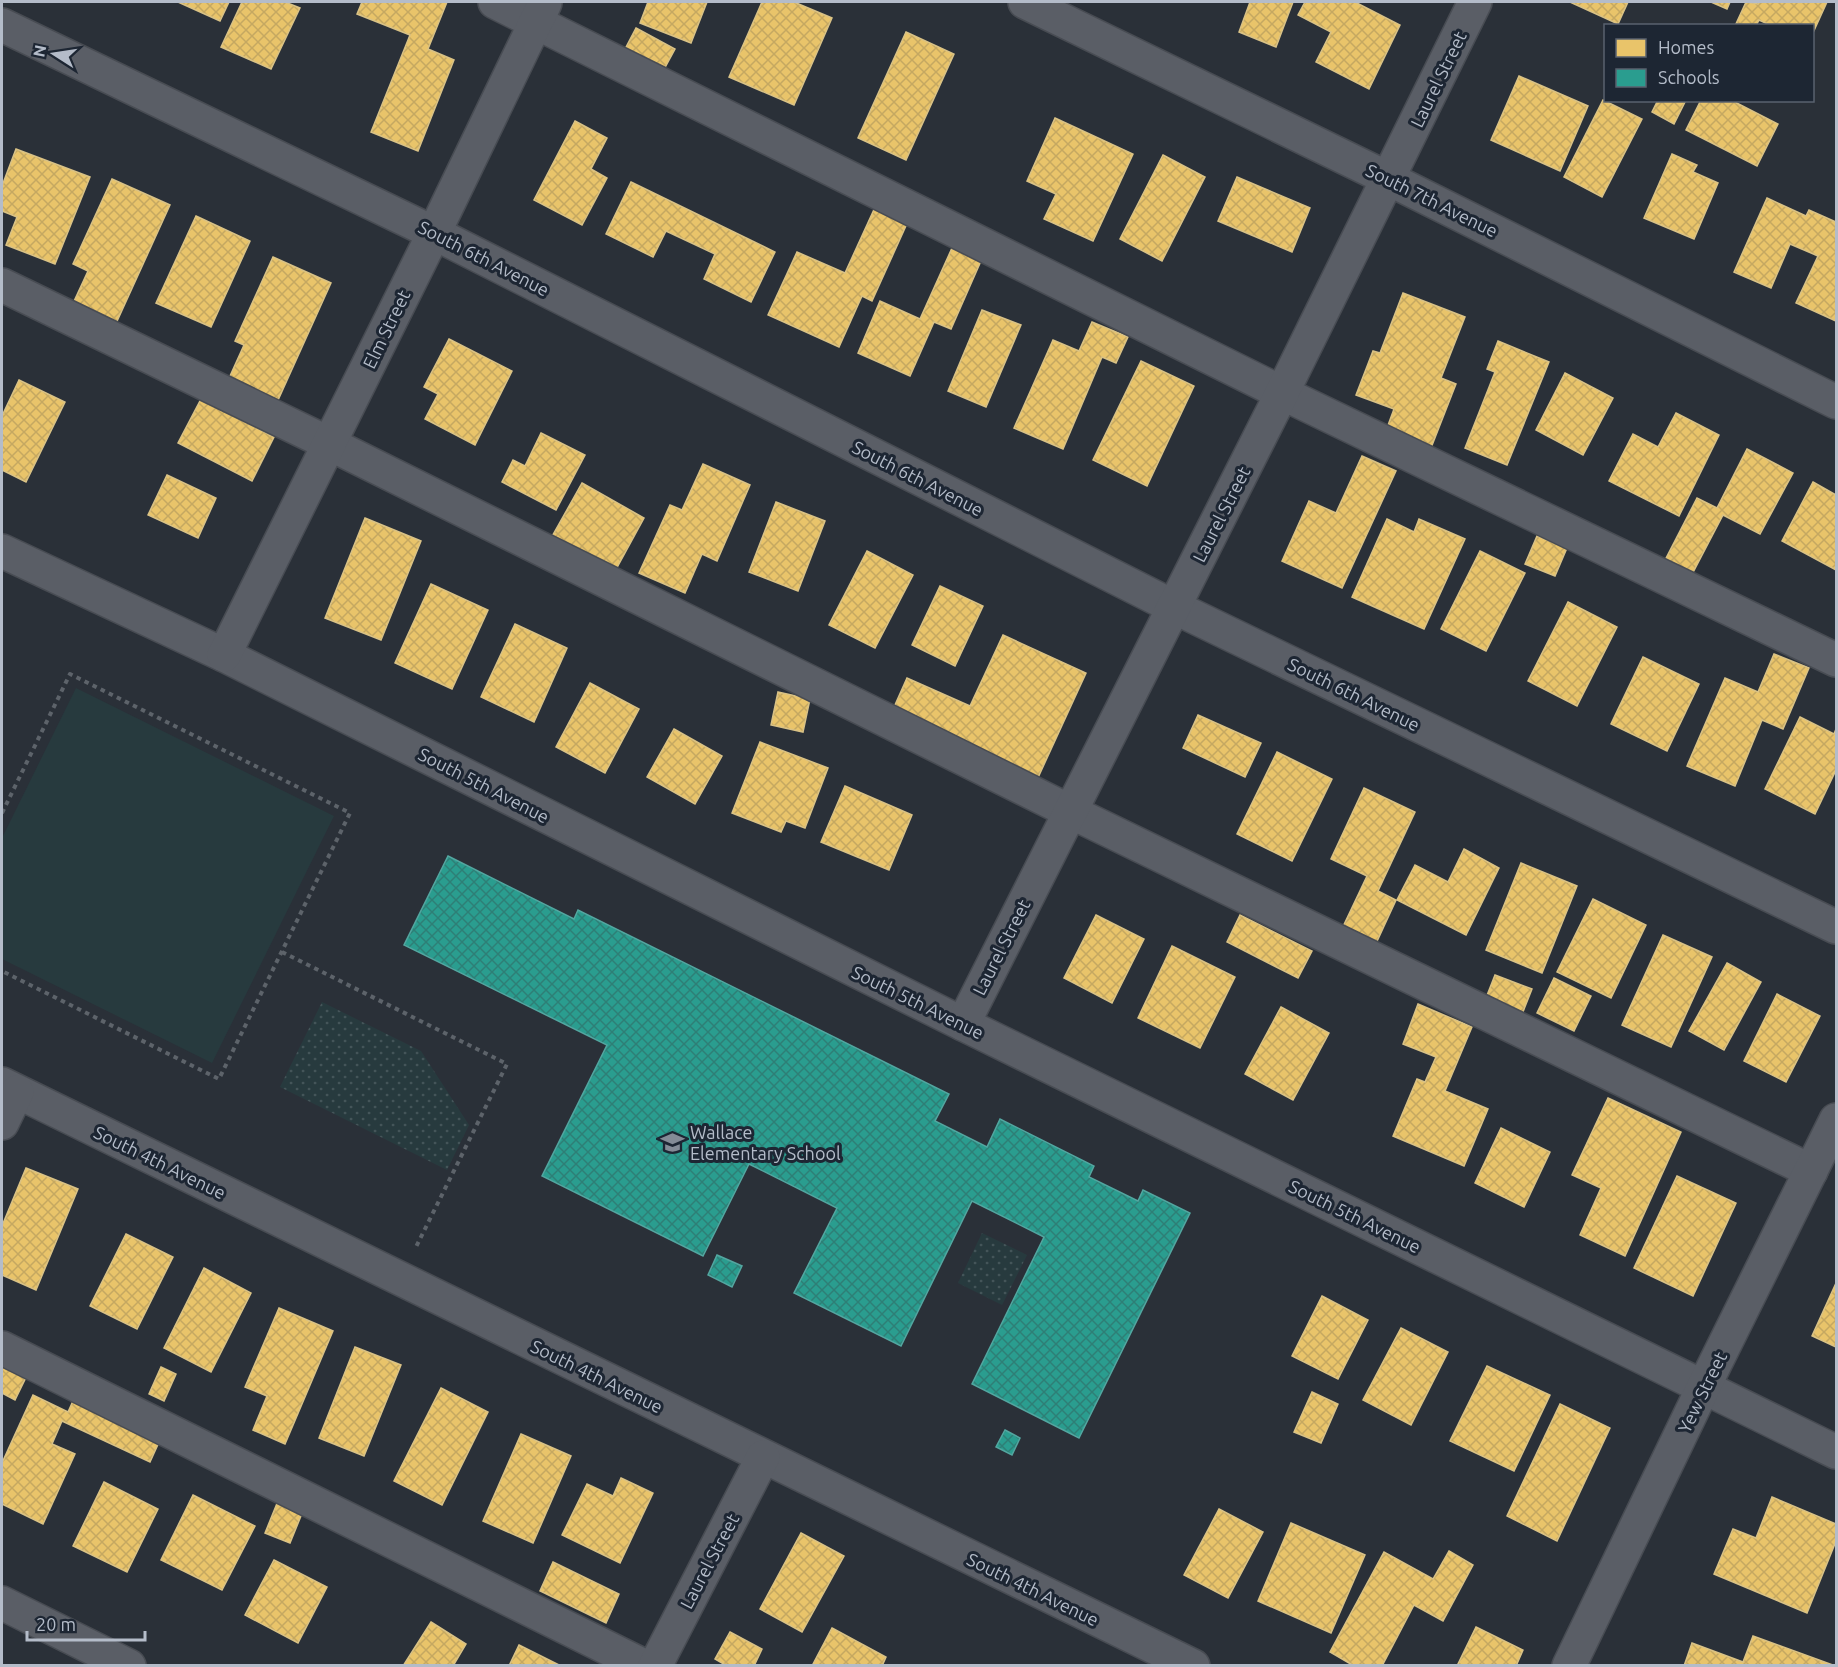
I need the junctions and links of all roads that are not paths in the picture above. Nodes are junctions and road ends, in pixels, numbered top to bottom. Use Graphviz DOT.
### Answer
graph roads {
  1 [pos="495,2"];
  2 [pos="1025,2"];
  3 [pos="1475,2"];
  4 [pos="540,11"];
  5 [pos="2,25"];
  6 [pos="1389,179"];
  7 [pos="434,232"];
  8 [pos="2,285"];
  9 [pos="1282,393"];
  10 [pos="1836,402"];
  11 [pos="330,444"];
  12 [pos="2,550"];
  13 [pos="1174,607"];
  14 [pos="224,655"];
  15 [pos="1836,660"];
  16 [pos="1069,812"];
  17 [pos="1836,927"];
  18 [pos="963,1024"];
  19 [pos="9,1088"];
  20 [pos="1836,1120"];
  21 [pos="2,1123"];
  22 [pos="1811,1171"];
  23 [pos="2,1348"];
  24 [pos="1704,1386"];
  25 [pos="1836,1452"];
  26 [pos="763,1457"];
  27 [pos="2,1603"];
  28 [pos="129,1665"];
  29 [pos="644,1665"];
  30 [pos="655,1665"];
  31 [pos="1193,1665"];
  32 [pos="1569,1665"];
  1 -- 4 [label="street"];
  2 -- 6 [label="street, South 7th Avenue"];
  3 -- 6 [label="street, Laurel Street"];
  4 -- 7 [label="street, Elm Street"];
  4 -- 9 [label="street"];
  5 -- 7 [label="street, South 6th Avenue"];
  6 -- 9 [label="street, Laurel Street"];
  6 -- 10 [label="street, South 7th Avenue"];
  7 -- 11 [label="street, Elm Street"];
  7 -- 13 [label="street, South 6th Avenue"];
  8 -- 11 [label="street"];
  9 -- 13 [label="street, Laurel Street"];
  9 -- 15 [label="street"];
  11 -- 14 [label="street, Elm Street"];
  11 -- 16 [label="street"];
  12 -- 14 [label="street, South 5th Avenue"];
  13 -- 16 [label="street, Laurel Street"];
  13 -- 17 [label="street, South 6th Avenue"];
  14 -- 18 [label="street, South 5th Avenue"];
  16 -- 18 [label="street, Laurel Street"];
  16 -- 22 [label="street"];
  18 -- 24 [label="street, South 5th Avenue"];
  19 -- 21 [label="street"];
  19 -- 26 [label="street, South 4th Avenue"];
  20 -- 22 [label="street, Yew Street"];
  22 -- 24 [label="street, Yew Street"];
  23 -- 29 [label="street"];
  24 -- 25 [label="street, South 5th Avenue"];
  24 -- 32 [label="street, Yew Street"];
  26 -- 30 [label="street, Laurel Street"];
  26 -- 31 [label="street, South 4th Avenue"];
  27 -- 28 [label="street"];
}
